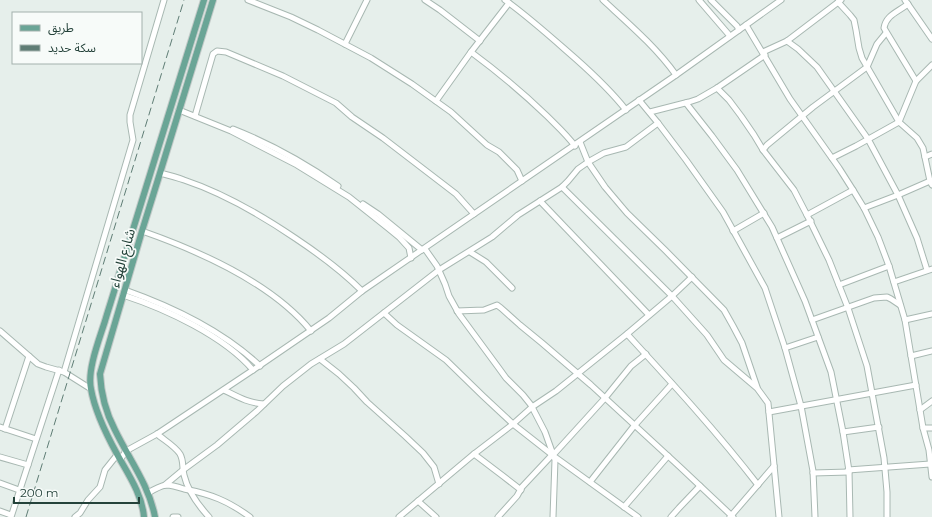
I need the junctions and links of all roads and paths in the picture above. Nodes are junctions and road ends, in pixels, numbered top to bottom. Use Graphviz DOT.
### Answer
graph roads {
  1 [pos="164,0"];
  2 [pos="204,0"];
  3 [pos="213,0"];
  4 [pos="248,0"];
  5 [pos="366,0"];
  6 [pos="425,0"];
  7 [pos="603,0"];
  8 [pos="699,0"];
  9 [pos="711,0"];
  10 [pos="781,0"];
  11 [pos="507,1"];
  12 [pos="839,1"];
  13 [pos="906,2"];
  14 [pos="746,25"];
  15 [pos="739,30"];
  16 [pos="886,33"];
  17 [pos="730,36"];
  18 [pos="932,39"];
  19 [pos="480,41"];
  20 [pos="787,41"];
  21 [pos="345,44"];
  22 [pos="471,52"];
  23 [pos="764,54"];
  24 [pos="932,64"];
  25 [pos="867,67"];
  26 [pos="676,75"];
  27 [pos="916,81"];
  28 [pos="717,88"];
  29 [pos="835,91"];
  30 [pos="639,100"];
  31 [pos="436,101"];
  32 [pos="686,103"];
  33 [pos="179,110"];
  34 [pos="626,110"];
  35 [pos="650,112"];
  36 [pos="802,116"];
  37 [pos="196,117"];
  38 [pos="899,122"];
  39 [pos="658,123"];
  40 [pos="868,139"];
  41 [pos="580,142"];
  42 [pos="575,146"];
  43 [pos="763,150"];
  44 [pos="932,154"];
  45 [pos="925,157"];
  46 [pos="832,158"];
  47 [pos="588,162"];
  48 [pos="160,173"];
  49 [pos="522,181"];
  50 [pos="931,183"];
  51 [pos="562,187"];
  52 [pos="854,190"];
  53 [pos="898,195"];
  54 [pos="540,201"];
  55 [pos="864,208"];
  56 [pos="764,213"];
  57 [pos="474,214"];
  58 [pos="807,214"];
  59 [pos="810,222"];
  60 [pos="142,231"];
  61 [pos="733,231"];
  62 [pos="777,238"];
  63 [pos="423,249"];
  64 [pos="470,252"];
  65 [pos="410,258"];
  66 [pos="889,266"];
  67 [pos="930,269"];
  68 [pos="439,270"];
  69 [pos="692,277"];
  70 [pos="894,282"];
  71 [pos="838,285"];
  72 [pos="512,288"];
  73 [pos="362,291"];
  74 [pos="124,293"];
  75 [pos="672,296"];
  76 [pos="900,305"];
  77 [pos="848,308"];
  78 [pos="457,311"];
  79 [pos="384,313"];
  80 [pos="932,314"];
  81 [pos="649,315"];
  82 [pos="812,320"];
  83 [pos="904,320"];
  84 [pos="0,331"];
  85 [pos="311,331"];
  86 [pos="627,334"];
  87 [pos="818,337"];
  88 [pos="785,348"];
  89 [pos="932,351"];
  90 [pos="646,354"];
  91 [pos="29,356"];
  92 [pos="912,356"];
  93 [pos="320,359"];
  94 [pos="260,366"];
  95 [pos="253,370"];
  96 [pos="61,371"];
  97 [pos="577,373"];
  98 [pos="672,384"];
  99 [pos="916,385"];
  100 [pos="757,388"];
  101 [pos="91,389"];
  102 [pos="224,390"];
  103 [pos="872,393"];
  104 [pos="605,398"];
  105 [pos="836,400"];
  106 [pos="932,401"];
  107 [pos="264,404"];
  108 [pos="801,406"];
  109 [pos="532,407"];
  110 [pos="920,410"];
  111 [pos="769,412"];
  112 [pos="513,424"];
  113 [pos="634,426"];
  114 [pos="878,426"];
  115 [pos="2,428"];
  116 [pos="923,428"];
  117 [pos="932,428"];
  118 [pos="843,432"];
  119 [pos="157,434"];
  120 [pos="36,439"];
  121 [pos="126,451"];
  122 [pos="474,454"];
  123 [pos="554,455"];
  124 [pos="668,456"];
  125 [pos="0,457"];
  126 [pos="119,457"];
  127 [pos="28,465"];
  128 [pos="774,466"];
  129 [pos="885,467"];
  130 [pos="931,467"];
  131 [pos="183,470"];
  132 [pos="849,471"];
  133 [pos="813,473"];
  134 [pos="932,477"];
  135 [pos="590,482"];
  136 [pos="0,484"];
  137 [pos="439,484"];
  138 [pos="165,485"];
  139 [pos="758,485"];
  140 [pos="700,486"];
  141 [pos="19,490"];
  142 [pos="189,490"];
  143 [pos="521,490"];
  144 [pos="148,493"];
  145 [pos="418,501"];
  146 [pos="624,507"];
  147 [pos="0,512"];
  148 [pos="11,516"];
  149 [pos="731,516"];
  150 [pos="76,517"];
  151 [pos="144,517"];
  152 [pos="155,517"];
  153 [pos="173,517"];
  154 [pos="178,517"];
  155 [pos="209,517"];
  156 [pos="250,517"];
  157 [pos="399,517"];
  158 [pos="436,517"];
  159 [pos="498,517"];
  160 [pos="553,517"];
  161 [pos="638,517"];
  162 [pos="671,517"];
  163 [pos="779,517"];
  164 [pos="815,517"];
  165 [pos="850,517"];
  166 [pos="888,517"];
  1 -- 96 [label="street"];
  2 -- 101 [label="main road, شارع الهواء"];
  3 -- 33 [label="main road, شارع الهواء"];
  4 -- 21 [label="street"];
  5 -- 21 [label="street"];
  6 -- 19 [label="street"];
  7 -- 26 [label="street"];
  8 -- 17 [label="street"];
  9 -- 15 [label="street"];
  10 -- 14 [label="street"];
  11 -- 19 [label="street"];
  11 -- 34 [label="street"];
  12 -- 20 [label="street"];
  12 -- 25 [label="street"];
  13 -- 16 [label="street"];
  13 -- 18 [label="street"];
  14 -- 15 [label="street"];
  14 -- 23 [label="street"];
  15 -- 17 [label="street"];
  16 -- 25 [label="street"];
  16 -- 27 [label="street"];
  17 -- 26 [label="street"];
  19 -- 22 [label="street"];
  20 -- 23 [label="street"];
  20 -- 29 [label="street"];
  21 -- 31 [label="street"];
  22 -- 31 [label="street"];
  22 -- 42 [label="street"];
  23 -- 28 [label="street"];
  23 -- 36 [label="street"];
  24 -- 27 [label="street"];
  25 -- 29 [label="street"];
  25 -- 38 [label="street"];
  26 -- 30 [label="street"];
  27 -- 38 [label="street"];
  28 -- 32 [label="street"];
  28 -- 43 [label="street"];
  29 -- 36 [label="street"];
  29 -- 40 [label="street"];
  30 -- 34 [label="street"];
  30 -- 35 [label="street"];
  31 -- 49 [label="street"];
  32 -- 35 [label="street"];
  32 -- 56 [label="street"];
  33 -- 37 [label="street"];
  33 -- 48 [label="main road, شارع الهواء"];
  34 -- 41 [label="street"];
  35 -- 39 [label="street"];
  36 -- 43 [label="street"];
  36 -- 46 [label="street"];
  37 -- 57 [label="street"];
  37 -- 63 [label="street"];
  37 -- 65 [label="street"];
  38 -- 40 [label="street"];
  38 -- 45 [label="street"];
  39 -- 47 [label="street"];
  39 -- 61 [label="street"];
  40 -- 46 [label="street"];
  40 -- 53 [label="street"];
  41 -- 42 [label="street"];
  41 -- 47 [label="street"];
  42 -- 49 [label="street"];
  43 -- 58 [label="street"];
  44 -- 45 [label="street"];
  45 -- 50 [label="street"];
  46 -- 52 [label="street"];
  47 -- 51 [label="street"];
  47 -- 69 [label="street"];
  48 -- 60 [label="main road, شارع الهواء"];
  48 -- 73 [label="street"];
  49 -- 57 [label="street"];
  50 -- 53 [label="street"];
  51 -- 54 [label="street"];
  51 -- 75 [label="street"];
  52 -- 55 [label="street"];
  52 -- 58 [label="street"];
  53 -- 55 [label="street"];
  53 -- 67 [label="street"];
  54 -- 64 [label="street"];
  54 -- 81 [label="street"];
  55 -- 66 [label="street"];
  56 -- 61 [label="street"];
  56 -- 62 [label="street"];
  57 -- 63 [label="street"];
  58 -- 59 [label="street"];
  59 -- 62 [label="street"];
  59 -- 71 [label="street"];
  60 -- 74 [label="main road, شارع الهواء"];
  60 -- 85 [label="street"];
  61 -- 88 [label="street"];
  62 -- 82 [label="street"];
  63 -- 65 [label="street"];
  63 -- 68 [label="street"];
  64 -- 68 [label="street"];
  64 -- 72 [label="street"];
  65 -- 73 [label="street"];
  66 -- 70 [label="street"];
  66 -- 71 [label="street"];
  67 -- 70 [label="street"];
  68 -- 78 [label="street"];
  68 -- 79 [label="street"];
  69 -- 75 [label="street"];
  69 -- 100 [label="street"];
  70 -- 76 [label="street"];
  71 -- 77 [label="street"];
  73 -- 85 [label="street"];
  74 -- 94 [label="street"];
  74 -- 95 [label="street"];
  74 -- 121 [label="main road, شارع الهواء"];
  75 -- 81 [label="street"];
  75 -- 100 [label="street"];
  76 -- 77 [label="street"];
  76 -- 83 [label="street"];
  77 -- 82 [label="street"];
  77 -- 103 [label="street"];
  78 -- 97 [label="street"];
  78 -- 109 [label="street"];
  79 -- 93 [label="street"];
  79 -- 112 [label="street"];
  80 -- 83 [label="street"];
  81 -- 86 [label="street"];
  82 -- 87 [label="street"];
  83 -- 92 [label="street"];
  84 -- 91 [label="street"];
  85 -- 94 [label="street"];
  86 -- 90 [label="street"];
  86 -- 97 [label="street"];
  87 -- 88 [label="street"];
  87 -- 105 [label="street"];
  88 -- 108 [label="street"];
  89 -- 92 [label="street"];
  90 -- 98 [label="street"];
  90 -- 104 [label="street"];
  91 -- 96 [label="street"];
  91 -- 115 [label="street"];
  92 -- 99 [label="street"];
  93 -- 107 [label="street"];
  93 -- 137 [label="street"];
  94 -- 95 [label="street"];
  95 -- 102 [label="street"];
  96 -- 101 [label="street"];
  96 -- 120 [label="street"];
  97 -- 104 [label="street"];
  97 -- 109 [label="street"];
  98 -- 113 [label="street"];
  98 -- 139 [label="street"];
  99 -- 103 [label="street"];
  99 -- 110 [label="street"];
  100 -- 111 [label="street"];
  101 -- 126 [label="main road, شارع الهواء"];
  102 -- 107 [label="street"];
  102 -- 119 [label="street"];
  103 -- 105 [label="street"];
  103 -- 114 [label="street"];
  104 -- 113 [label="street"];
  104 -- 123 [label="street"];
  105 -- 108 [label="street"];
  105 -- 118 [label="street"];
  106 -- 110 [label="street"];
  107 -- 131 [label="street"];
  108 -- 111 [label="street"];
  108 -- 133 [label="street"];
  109 -- 112 [label="street"];
  109 -- 123 [label="street"];
  110 -- 116 [label="street"];
  111 -- 128 [label="street"];
  112 -- 122 [label="street"];
  112 -- 123 [label="street"];
  113 -- 124 [label="street"];
  113 -- 135 [label="street"];
  114 -- 118 [label="street"];
  114 -- 129 [label="street"];
  115 -- 120 [label="street"];
  116 -- 117 [label="street"];
  116 -- 130 [label="street"];
  118 -- 132 [label="street"];
  119 -- 121 [label="street"];
  119 -- 131 [label="street"];
  120 -- 127 [label="street"];
  121 -- 126 [label="street"];
  121 -- 144 [label="main road, شارع الهواء"];
  122 -- 137 [label="street"];
  122 -- 143 [label="street"];
  123 -- 135 [label="street"];
  123 -- 143 [label="street"];
  123 -- 160 [label="street"];
  124 -- 140 [label="street"];
  124 -- 146 [label="street"];
  125 -- 127 [label="street"];
  126 -- 150 [label="street"];
  126 -- 151 [label="main road, شارع الهواء"];
  127 -- 141 [label="street"];
  128 -- 139 [label="street"];
  128 -- 163 [label="street"];
  129 -- 130 [label="street"];
  129 -- 132 [label="street"];
  129 -- 166 [label="street"];
  130 -- 134 [label="street"];
  131 -- 138 [label="street"];
  131 -- 142 [label="street"];
  132 -- 133 [label="street"];
  132 -- 165 [label="street"];
  133 -- 164 [label="street"];
  135 -- 146 [label="street"];
  136 -- 141 [label="street"];
  137 -- 145 [label="street"];
  138 -- 142 [label="street"];
  138 -- 144 [label="street"];
  139 -- 149 [label="street"];
  140 -- 149 [label="street"];
  140 -- 162 [label="street"];
  141 -- 148 [label="street"];
  142 -- 155 [label="street"];
  142 -- 156 [label="street"];
  143 -- 159 [label="street"];
  144 -- 152 [label="main road, شارع الهواء"];
  145 -- 157 [label="street"];
  145 -- 158 [label="street"];
  146 -- 161 [label="street"];
  147 -- 148 [label="street"];
  153 -- 154 [label="street"];
}
